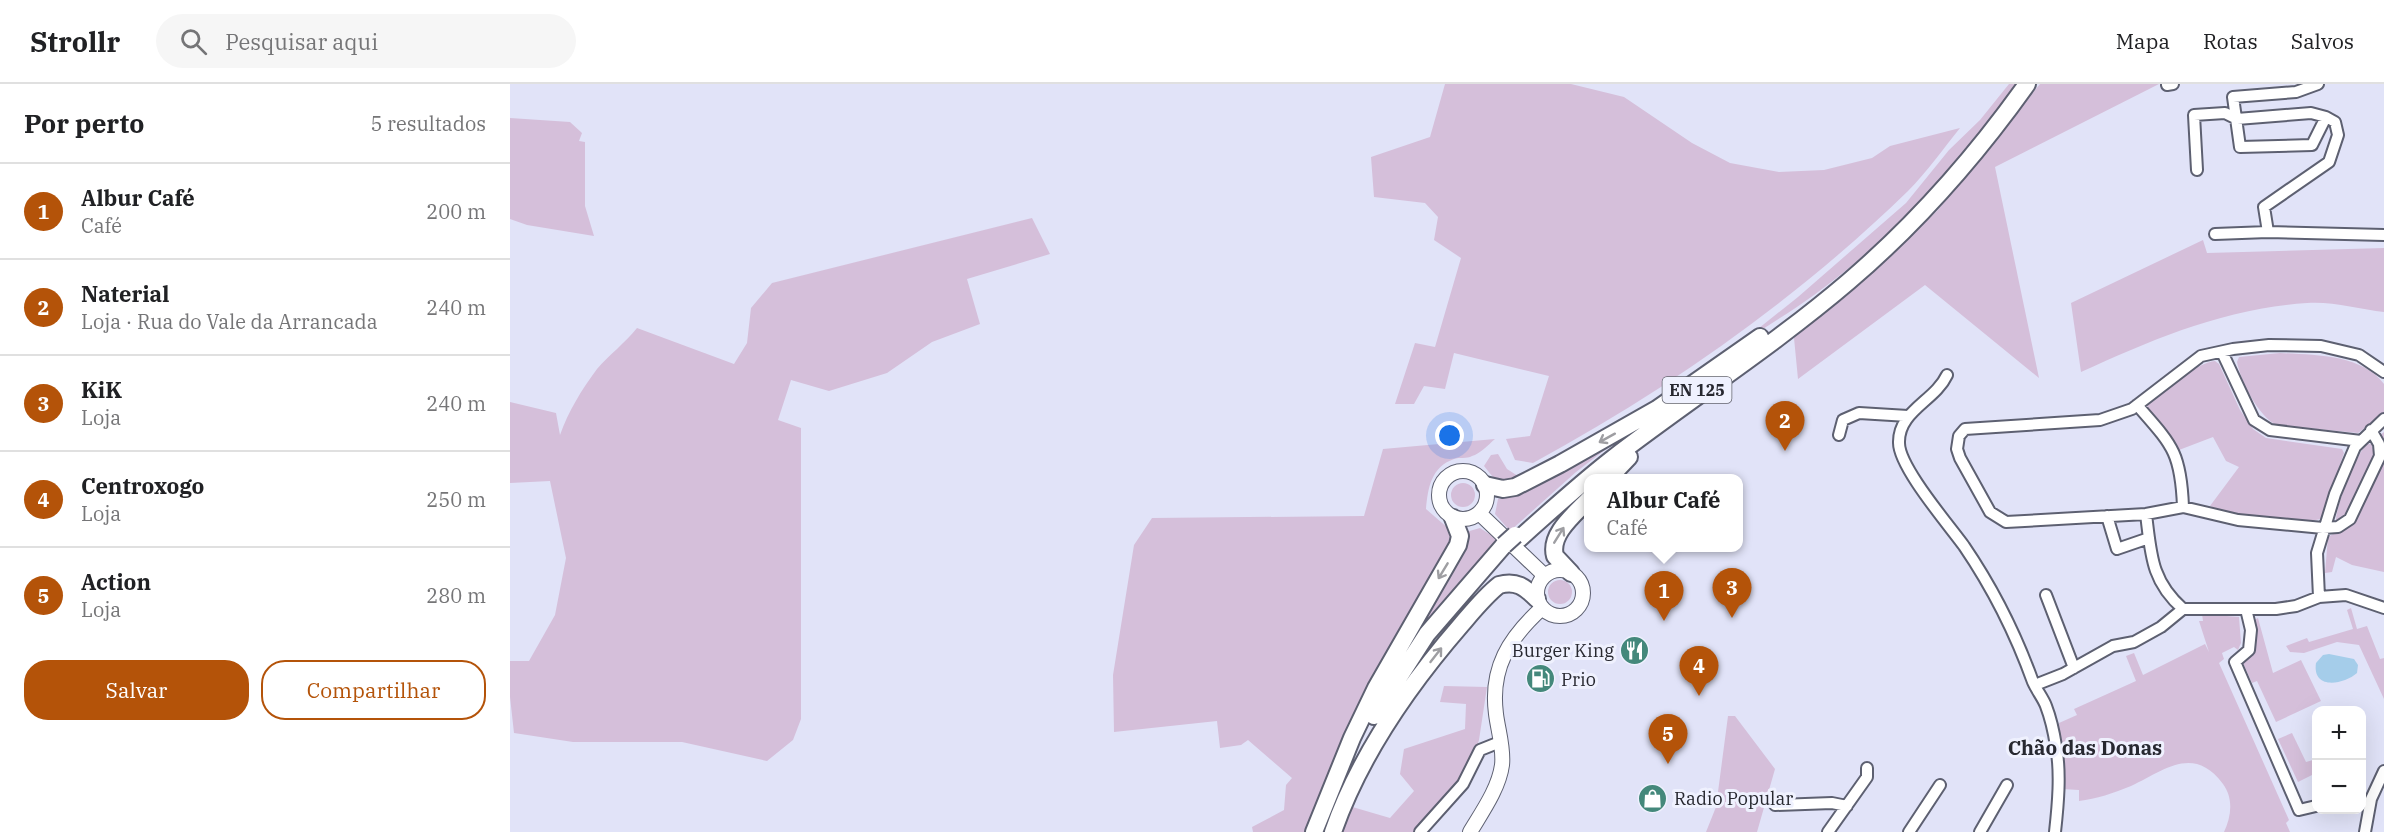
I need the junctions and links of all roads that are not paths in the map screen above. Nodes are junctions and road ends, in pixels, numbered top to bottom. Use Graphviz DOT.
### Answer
graph roads {
  1 [pos="2027,84"];
  2 [pos="2173,84"];
  3 [pos="2318,84"];
  4 [pos="2167,85"];
  5 [pos="2326,117"];
  6 [pos="2237,119"];
  7 [pos="2197,170"];
  8 [pos="2268,232"];
  9 [pos="2215,234"];
  10 [pos="2384,235"];
  11 [pos="1848,279"];
  12 [pos="2222,352"];
  13 [pos="2384,372"];
  14 [pos="1947,375"];
  15 [pos="2137,405"];
  16 [pos="1908,416"];
  17 [pos="2384,419"];
  18 [pos="2371,430"];
  19 [pos="1839,435"];
  20 [pos="2361,441"];
  21 [pos="1594,474"];
  22 [pos="1613,474"];
  23 [pos="1584,482"];
  24 [pos="1485,485"];
  25 [pos="1584,504"];
  26 [pos="2183,507"];
  27 [pos="1479,513"];
  28 [pos="2146,514"];
  29 [pos="2107,516"];
  30 [pos="1453,518"];
  31 [pos="2323,528"];
  32 [pos="2149,538"];
  33 [pos="1511,542"];
  34 [pos="1570,573"];
  35 [pos="1544,575"];
  36 [pos="2046,595"];
  37 [pos="2319,597"];
  38 [pos="1539,603"];
  39 [pos="2384,608"];
  40 [pos="2183,609"];
  41 [pos="2246,609"];
  42 [pos="2074,668"];
  43 [pos="2035,686"];
  44 [pos="1500,742"];
  45 [pos="1867,768"];
  46 [pos="2384,771"];
  47 [pos="1940,785"];
  48 [pos="2007,785"];
  49 [pos="1775,805"];
  50 [pos="1847,806"];
  51 [pos="2366,806"];
  52 [pos="2312,807"];
  53 [pos="2364,814"];
  54 [pos="2056,831"];
  55 [pos="1317,832"];
  56 [pos="1326,832"];
  57 [pos="1333,832"];
  58 [pos="1420,832"];
  59 [pos="1470,832"];
  60 [pos="1828,832"];
  61 [pos="1909,832"];
  62 [pos="1980,832"];
  63 [pos="2365,832"];
  1 -- 11 [label="main road, EN 125"];
  2 -- 4 [label="street"];
  3 -- 6 [label="street"];
  5 -- 6 [label="street"];
  5 -- 6 [label="street"];
  5 -- 8 [label="street"];
  6 -- 7 [label="street"];
  8 -- 9 [label="street"];
  8 -- 10 [label="street"];
  11 -- 21 [label="main road, EN 125"];
  11 -- 22 [label="main road"];
  11 -- 24 [label="main road, one-way"];
  12 -- 13 [label="street"];
  12 -- 15 [label="street"];
  12 -- 20 [label="street"];
  14 -- 16 [label="street"];
  15 -- 26 [label="street"];
  15 -- 29 [label="street"];
  16 -- 19 [label="street"];
  16 -- 43 [label="street"];
  17 -- 18 [label="street"];
  18 -- 20 [label="street"];
  18 -- 31 [label="street"];
  20 -- 31 [label="street"];
  23 -- 33 [label="main road, EN 125"];
  24 -- 27 [label="street"];
  24 -- 30 [label="street"];
  34 -- 25 [label="main road, one-way"];
  26 -- 28 [label="street"];
  26 -- 31 [label="street"];
  27 -- 30 [label="street"];
  27 -- 35 [label="street"];
  28 -- 29 [label="street"];
  28 -- 32 [label="street"];
  29 -- 32 [label="street"];
  30 -- 55 [label="main road, one-way"];
  31 -- 37 [label="street"];
  32 -- 40 [label="street"];
  33 -- 55 [label="main road, EN 125"];
  33 -- 56 [label="main road, EN 125"];
  34 -- 35 [label="street"];
  34 -- 38 [label="street"];
  35 -- 38 [label="street"];
  36 -- 42 [label="street"];
  37 -- 39 [label="street"];
  37 -- 41 [label="street"];
  38 -- 44 [label="street"];
  57 -- 38 [label="main road, one-way"];
  40 -- 41 [label="street"];
  40 -- 42 [label="street"];
  41 -- 52 [label="street"];
  42 -- 43 [label="street"];
  43 -- 54 [label="street"];
  44 -- 58 [label="street"];
  44 -- 59 [label="street"];
  45 -- 50 [label="street"];
  46 -- 51 [label="street"];
  47 -- 61 [label="street"];
  48 -- 62 [label="street"];
  49 -- 50 [label="street"];
  50 -- 60 [label="street"];
  53 -- 63 [label="street"];
}
